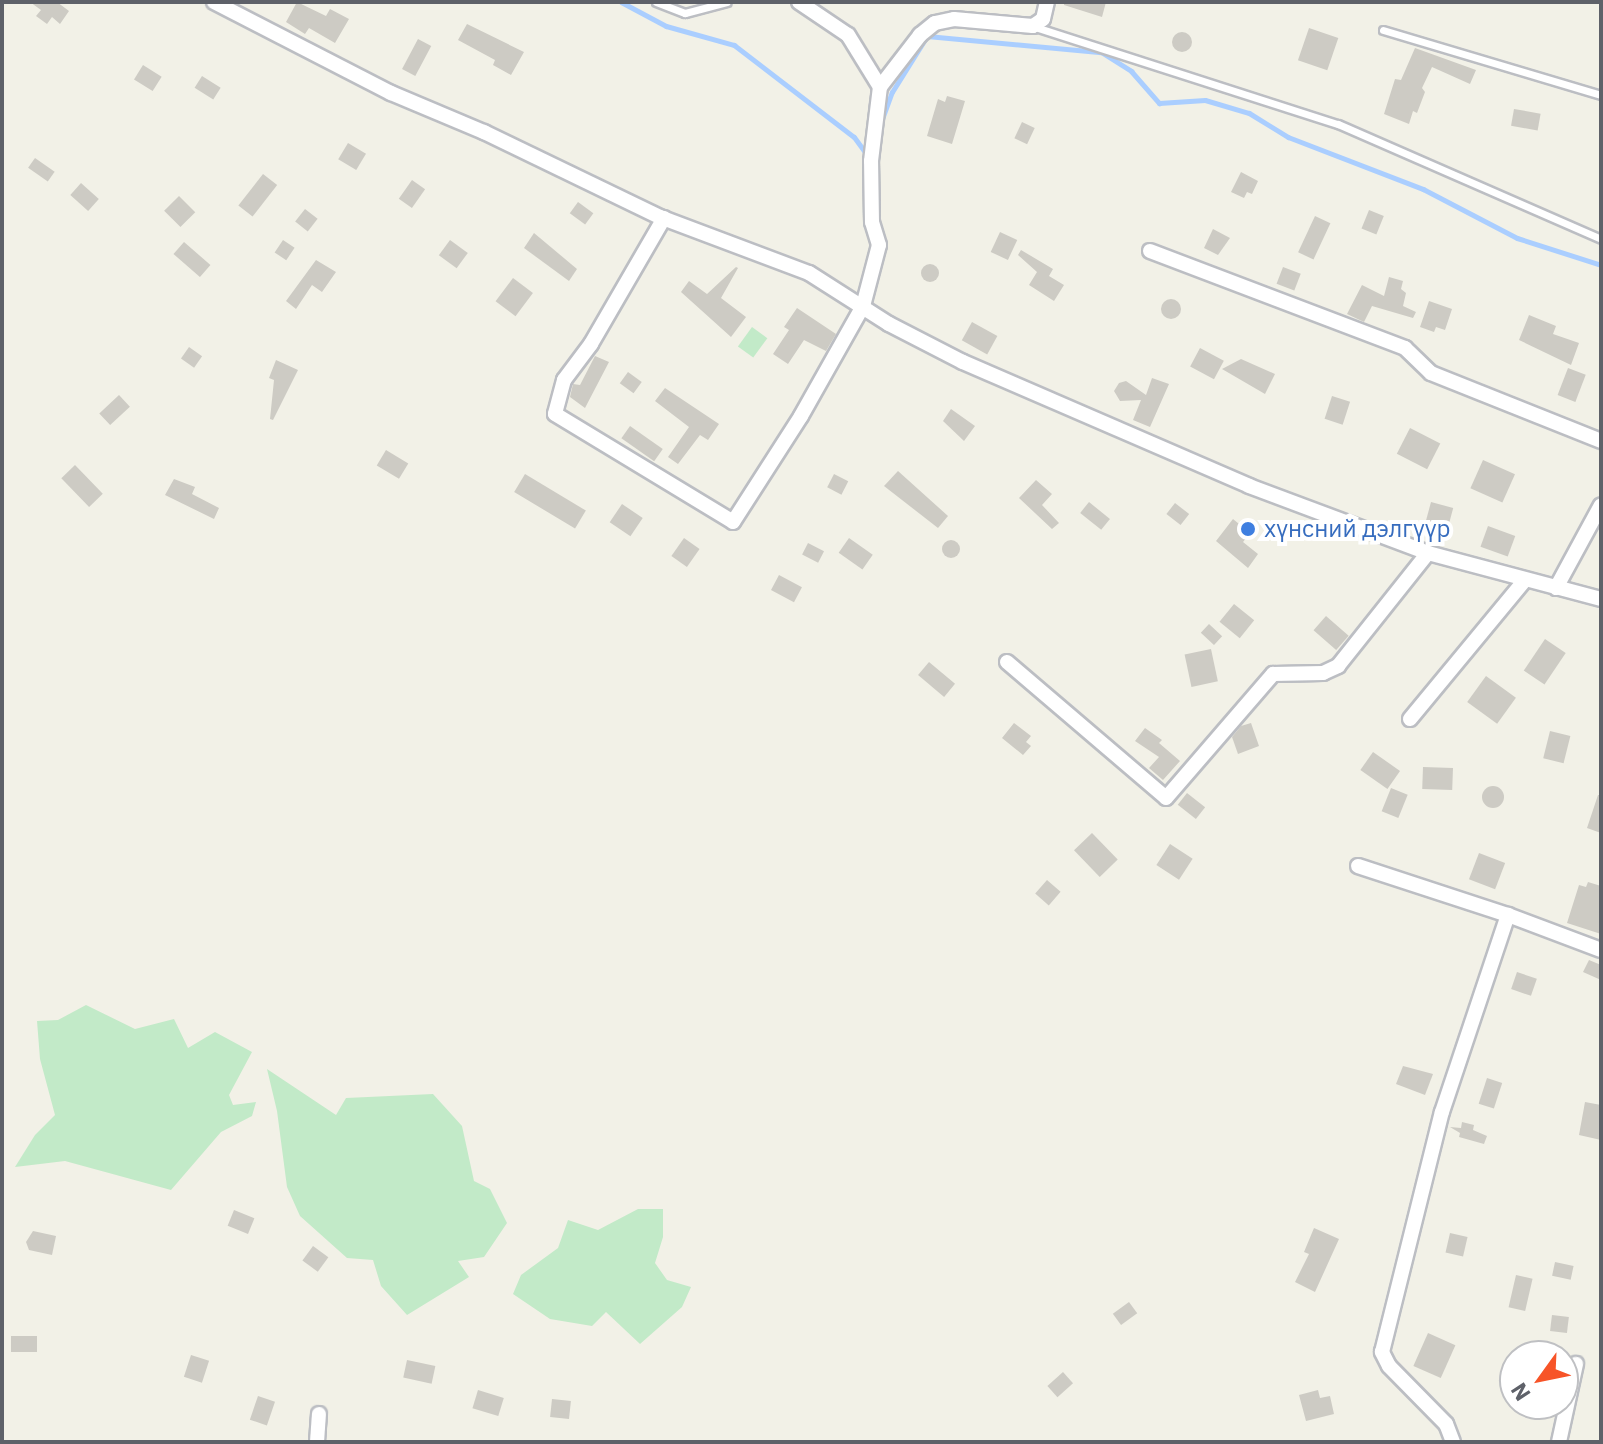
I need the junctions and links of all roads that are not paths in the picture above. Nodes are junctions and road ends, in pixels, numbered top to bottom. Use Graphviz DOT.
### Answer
graph roads {
  1 [pos="214,2"];
  2 [pos="656,2"];
  3 [pos="727,2"];
  4 [pos="799,2"];
  5 [pos="1047,2"];
  6 [pos="1033,26"];
  7 [pos="1383,30"];
  8 [pos="880,87"];
  9 [pos="1601,95"];
  10 [pos="664,218"];
  11 [pos="1601,239"];
  12 [pos="1150,251"];
  13 [pos="863,306"];
  14 [pos="1601,441"];
  15 [pos="1601,505"];
  16 [pos="1428,553"];
  17 [pos="1525,580"];
  18 [pos="1556,588"];
  19 [pos="1601,599"];
  20 [pos="1007,662"];
  21 [pos="1410,719"];
  22 [pos="1358,866"];
  23 [pos="1508,915"];
  24 [pos="1601,950"];
  25 [pos="319,1414"];
  26 [pos="1564,1420"];
  27 [pos="317,1442"];
  28 [pos="1453,1442"];
  29 [pos="1559,1442"];
  1 -- 10 [label="street"];
  2 -- 3 [label="lane"];
  4 -- 8 [label="street"];
  5 -- 6 [label="street"];
  6 -- 8 [label="street"];
  6 -- 11 [label="lane"];
  7 -- 9 [label="lane"];
  8 -- 13 [label="street"];
  10 -- 13 [label="street"];
  10 -- 13 [label="street"];
  12 -- 14 [label="street"];
  13 -- 16 [label="street"];
  15 -- 18 [label="street"];
  16 -- 17 [label="street"];
  16 -- 20 [label="street"];
  17 -- 18 [label="street"];
  17 -- 21 [label="street"];
  18 -- 19 [label="street"];
  22 -- 23 [label="street"];
  23 -- 24 [label="street"];
  23 -- 28 [label="street"];
  25 -- 27 [label="street"];
  26 -- 29 [label="street"];
}
